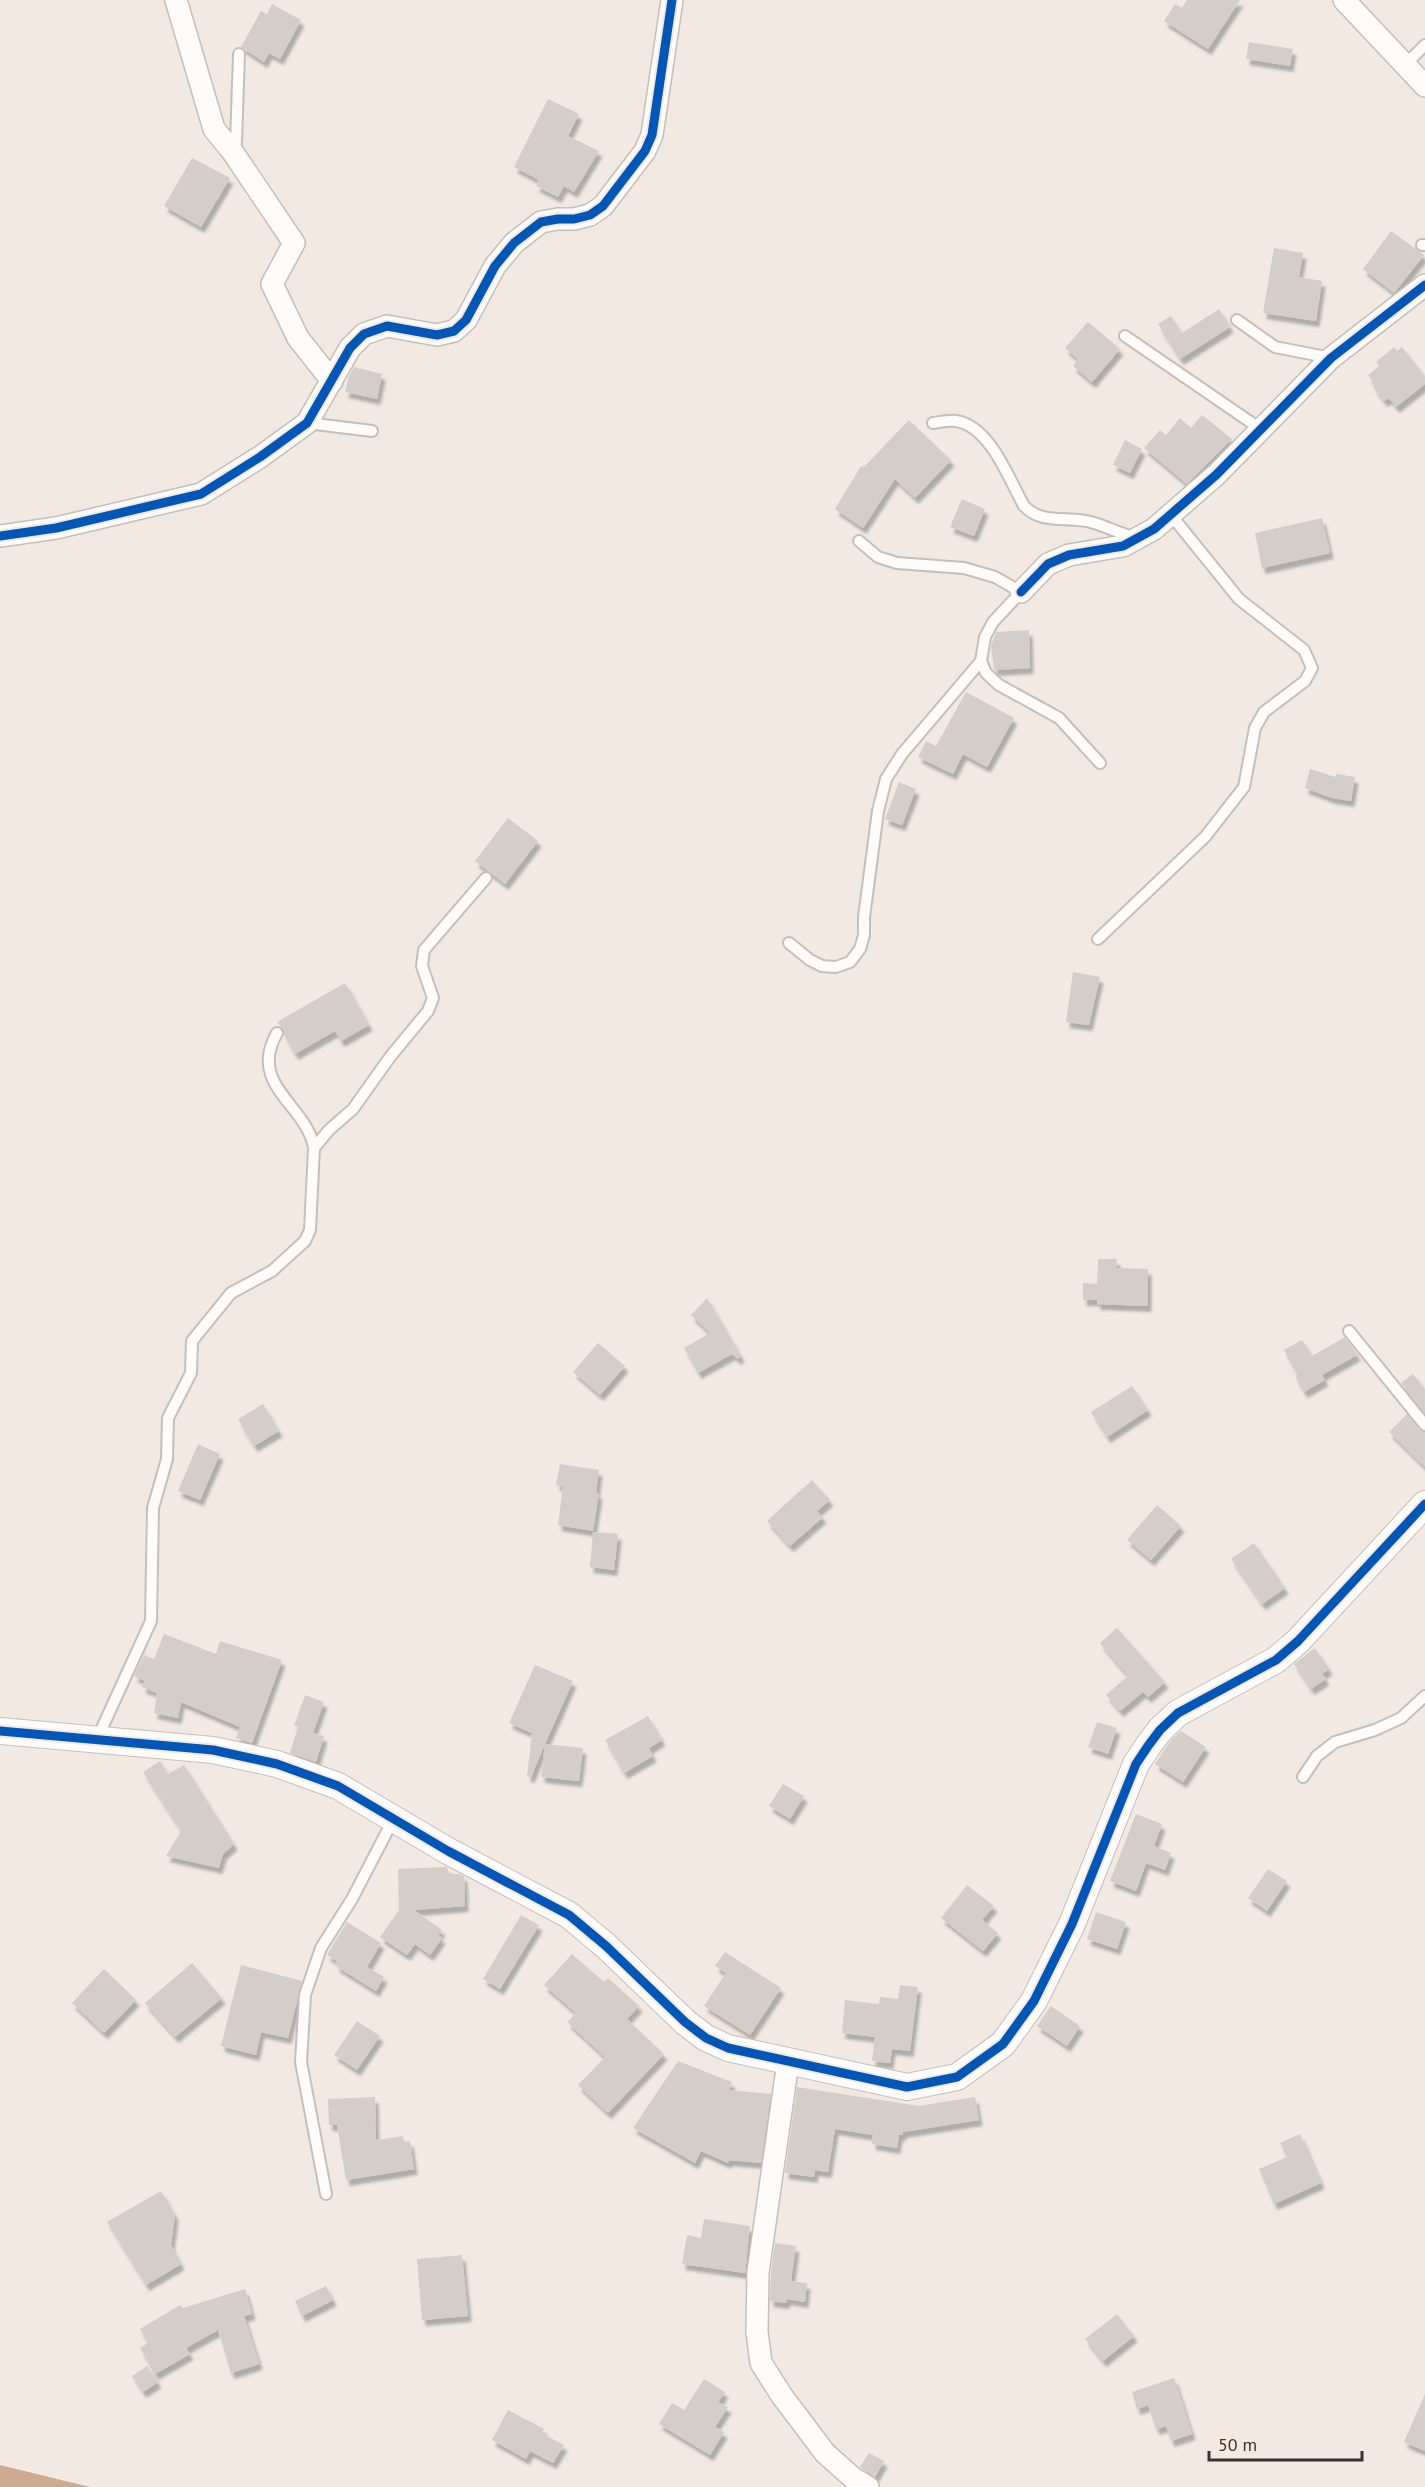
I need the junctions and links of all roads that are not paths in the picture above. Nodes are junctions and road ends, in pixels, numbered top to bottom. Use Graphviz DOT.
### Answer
graph roads {
  1 [pos="176,0"];
  2 [pos="672,0"];
  3 [pos="1344,0"];
  4 [pos="1425,45"];
  5 [pos="239,54"];
  6 [pos="1405,64"];
  7 [pos="1425,86"];
  8 [pos="232,151"];
  9 [pos="1425,285"];
  10 [pos="1237,320"];
  11 [pos="1125,336"];
  12 [pos="1331,358"];
  13 [pos="332,381"];
  14 [pos="307,423"];
  15 [pos="933,423"];
  16 [pos="1262,430"];
  17 [pos="372,431"];
  18 [pos="1171,515"];
  19 [pos="0,536"];
  20 [pos="1140,539"];
  21 [pos="860,541"];
  22 [pos="1021,592"];
  23 [pos="981,661"];
  24 [pos="1100,763"];
  25 [pos="486,878"];
  26 [pos="1098,939"];
  27 [pos="789,943"];
  28 [pos="277,1033"];
  29 [pos="314,1148"];
  30 [pos="1349,1331"];
  31 [pos="1425,1425"];
  32 [pos="1421,1513"];
  33 [pos="1425,1696"];
  34 [pos="0,1731"];
  35 [pos="97,1739"];
  36 [pos="1303,1777"];
  37 [pos="393,1819"];
  38 [pos="788,2062"];
  39 [pos="326,2194"];
  40 [pos="868,2487"];
  1 -- 8 [label="street"];
  2 -- 13 [label="street"];
  3 -- 6 [label="street"];
  4 -- 6 [label="lane"];
  5 -- 8 [label="lane"];
  6 -- 7 [label="street"];
  8 -- 13 [label="street"];
  9 -- 12 [label="street"];
  10 -- 12 [label="lane"];
  11 -- 16 [label="lane"];
  12 -- 16 [label="street"];
  13 -- 14 [label="street"];
  14 -- 17 [label="lane"];
  14 -- 19 [label="street"];
  15 -- 20 [label="lane"];
  16 -- 18 [label="street"];
  18 -- 20 [label="street"];
  18 -- 26 [label="lane"];
  20 -- 22 [label="street"];
  21 -- 22 [label="lane"];
  22 -- 23 [label="lane"];
  23 -- 24 [label="lane"];
  23 -- 27 [label="lane"];
  25 -- 29 [label="lane"];
  28 -- 29 [label="lane"];
  29 -- 35 [label="lane"];
  30 -- 31 [label="lane"];
  32 -- 38 [label="street"];
  33 -- 36 [label="lane"];
  34 -- 35 [label="street"];
  35 -- 37 [label="street"];
  37 -- 38 [label="street"];
  37 -- 39 [label="lane"];
  38 -- 40 [label="street"];
}
